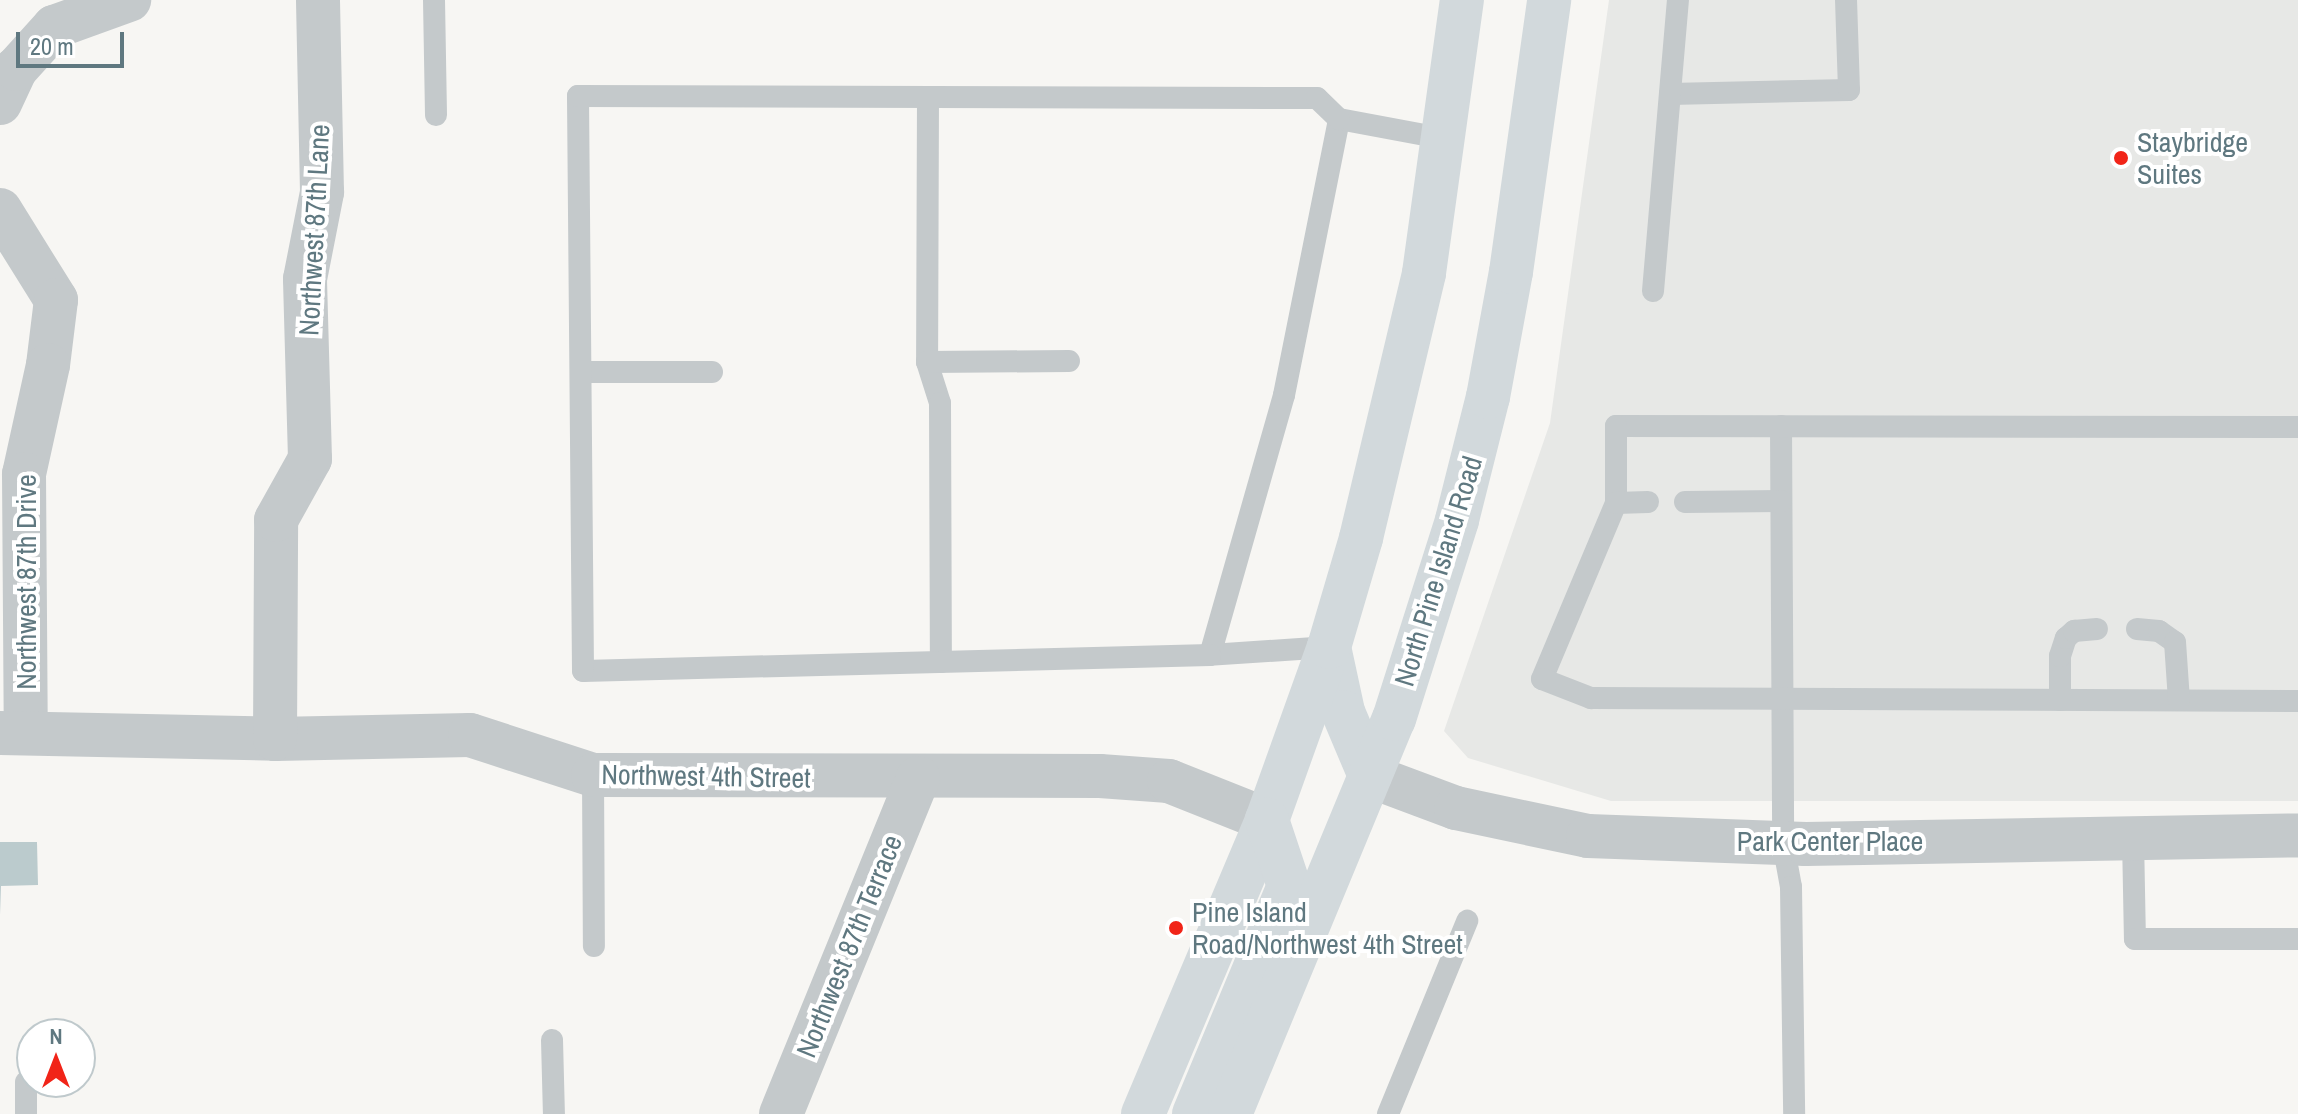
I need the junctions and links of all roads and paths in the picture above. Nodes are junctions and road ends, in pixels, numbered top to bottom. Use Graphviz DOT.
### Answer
graph roads {
  1 [pos="129,0"];
  2 [pos="318,0"];
  3 [pos="434,0"];
  4 [pos="1462,0"];
  5 [pos="1549,0"];
  6 [pos="1678,0"];
  7 [pos="1846,0"];
  8 [pos="1670,94"];
  9 [pos="928,97"];
  10 [pos="0,103"];
  11 [pos="436,115"];
  12 [pos="1339,119"];
  13 [pos="1446,139"];
  14 [pos="0,210"];
  15 [pos="1653,291"];
  16 [pos="1069,361"];
  17 [pos="927,362"];
  18 [pos="581,372"];
  19 [pos="712,372"];
  20 [pos="1781,426"];
  21 [pos="2298,427"];
  22 [pos="1781,501"];
  23 [pos="1648,502"];
  24 [pos="1685,502"];
  25 [pos="1616,503"];
  26 [pos="2097,629"];
  27 [pos="2137,629"];
  28 [pos="1329,647"];
  29 [pos="1210,655"];
  30 [pos="941,662"];
  31 [pos="1781,699"];
  32 [pos="2060,700"];
  33 [pos="2179,700"];
  34 [pos="2298,701"];
  35 [pos="13,733"];
  36 [pos="275,739"];
  37 [pos="593,775"];
  38 [pos="1370,776"];
  39 [pos="918,778"];
  40 [pos="1267,820"];
  41 [pos="2298,835"];
  42 [pos="2133,838"];
  43 [pos="1783,843"];
  44 [pos="1467,921"];
  45 [pos="2298,939"];
  46 [pos="594,946"];
  47 [pos="552,1040"];
  48 [pos="554,1114"];
  49 [pos="781,1114"];
  50 [pos="1143,1114"];
  51 [pos="1194,1114"];
  52 [pos="1230,1114"];
  53 [pos="1388,1114"];
  54 [pos="1794,1114"];
  1 -- 10 [label="street"];
  2 -- 36 [label="street, Northwest 87th Lane"];
  3 -- 11 [label="lane"];
  4 -- 13 [label="main road"];
  5 -- 38 [label="main road, North Pine Island Road"];
  6 -- 8 [label="lane"];
  7 -- 8 [label="lane"];
  8 -- 15 [label="lane"];
  9 -- 12 [label="lane"];
  9 -- 17 [label="lane"];
  9 -- 18 [label="lane"];
  12 -- 13 [label="lane"];
  12 -- 29 [label="lane"];
  13 -- 28 [label="main road"];
  14 -- 35 [label="street, Northwest 87th Drive"];
  16 -- 17 [label="lane"];
  17 -- 30 [label="lane"];
  18 -- 19 [label="lane"];
  18 -- 30 [label="lane"];
  20 -- 21 [label="lane"];
  20 -- 22 [label="lane"];
  20 -- 25 [label="lane"];
  22 -- 24 [label="lane"];
  22 -- 31 [label="lane"];
  23 -- 25 [label="lane"];
  25 -- 31 [label="lane"];
  26 -- 32 [label="lane"];
  27 -- 33 [label="lane"];
  28 -- 29 [label="lane"];
  28 -- 38 [label="main road"];
  28 -- 40 [label="main road"];
  29 -- 30 [label="lane"];
  31 -- 32 [label="lane"];
  31 -- 43 [label="lane"];
  32 -- 33 [label="lane"];
  33 -- 34 [label="lane"];
  35 -- 36 [label="street, Northwest 4th Street"];
  36 -- 37 [label="street, Northwest 4th Street"];
  37 -- 39 [label="street, Northwest 4th Street"];
  37 -- 46 [label="lane"];
  38 -- 43 [label="street, Park Center Place"];
  38 -- 52 [label="main road, North Pine Island Road"];
  39 -- 40 [label="street, Northwest 4th Street"];
  39 -- 49 [label="street, Northwest 87th Terrace"];
  40 -- 50 [label="main road"];
  40 -- 51 [label="main road"];
  41 -- 42 [label="street, Park Center Place"];
  42 -- 43 [label="street, Park Center Place"];
  42 -- 45 [label="lane"];
  43 -- 54 [label="lane"];
  44 -- 53 [label="lane"];
  47 -- 48 [label="lane"];
}
